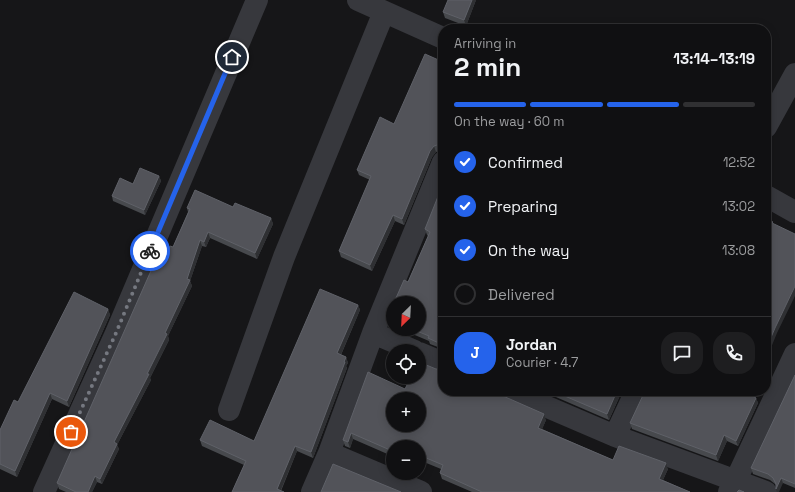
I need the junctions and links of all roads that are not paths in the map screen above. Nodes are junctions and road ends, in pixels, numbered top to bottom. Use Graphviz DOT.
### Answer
graph roads {
  1 [pos="257,0"];
  2 [pos="358,0"];
  3 [pos="384,12"];
  4 [pos="438,36"];
  5 [pos="795,74"];
  6 [pos="771,118"];
  7 [pos="438,174"];
  8 [pos="771,199"];
  9 [pos="795,212"];
  10 [pos="373,333"];
  11 [pos="399,344"];
  12 [pos="795,354"];
  13 [pos="426,356"];
  14 [pos="438,361"];
  15 [pos="522,396"];
  16 [pos="634,396"];
  17 [pos="228,410"];
  18 [pos="615,436"];
  19 [pos="329,453"];
  20 [pos="732,486"];
  21 [pos="44,492"];
  22 [pos="312,492"];
  23 [pos="421,492"];
  24 [pos="766,492"];
  1 -- 21 [label="street"];
  2 -- 3 [label="street"];
  3 -- 4 [label="street"];
  3 -- 17 [label="street"];
  5 -- 6 [label="street"];
  7 -- 10 [label="street"];
  8 -- 9 [label="street"];
  10 -- 11 [label="street"];
  10 -- 19 [label="street"];
  12 -- 20 [label="street"];
  13 -- 14 [label="street"];
  15 -- 18 [label="street"];
  16 -- 18 [label="street"];
  18 -- 20 [label="street"];
  19 -- 22 [label="street"];
  19 -- 23 [label="street"];
  20 -- 24 [label="street"];
}
